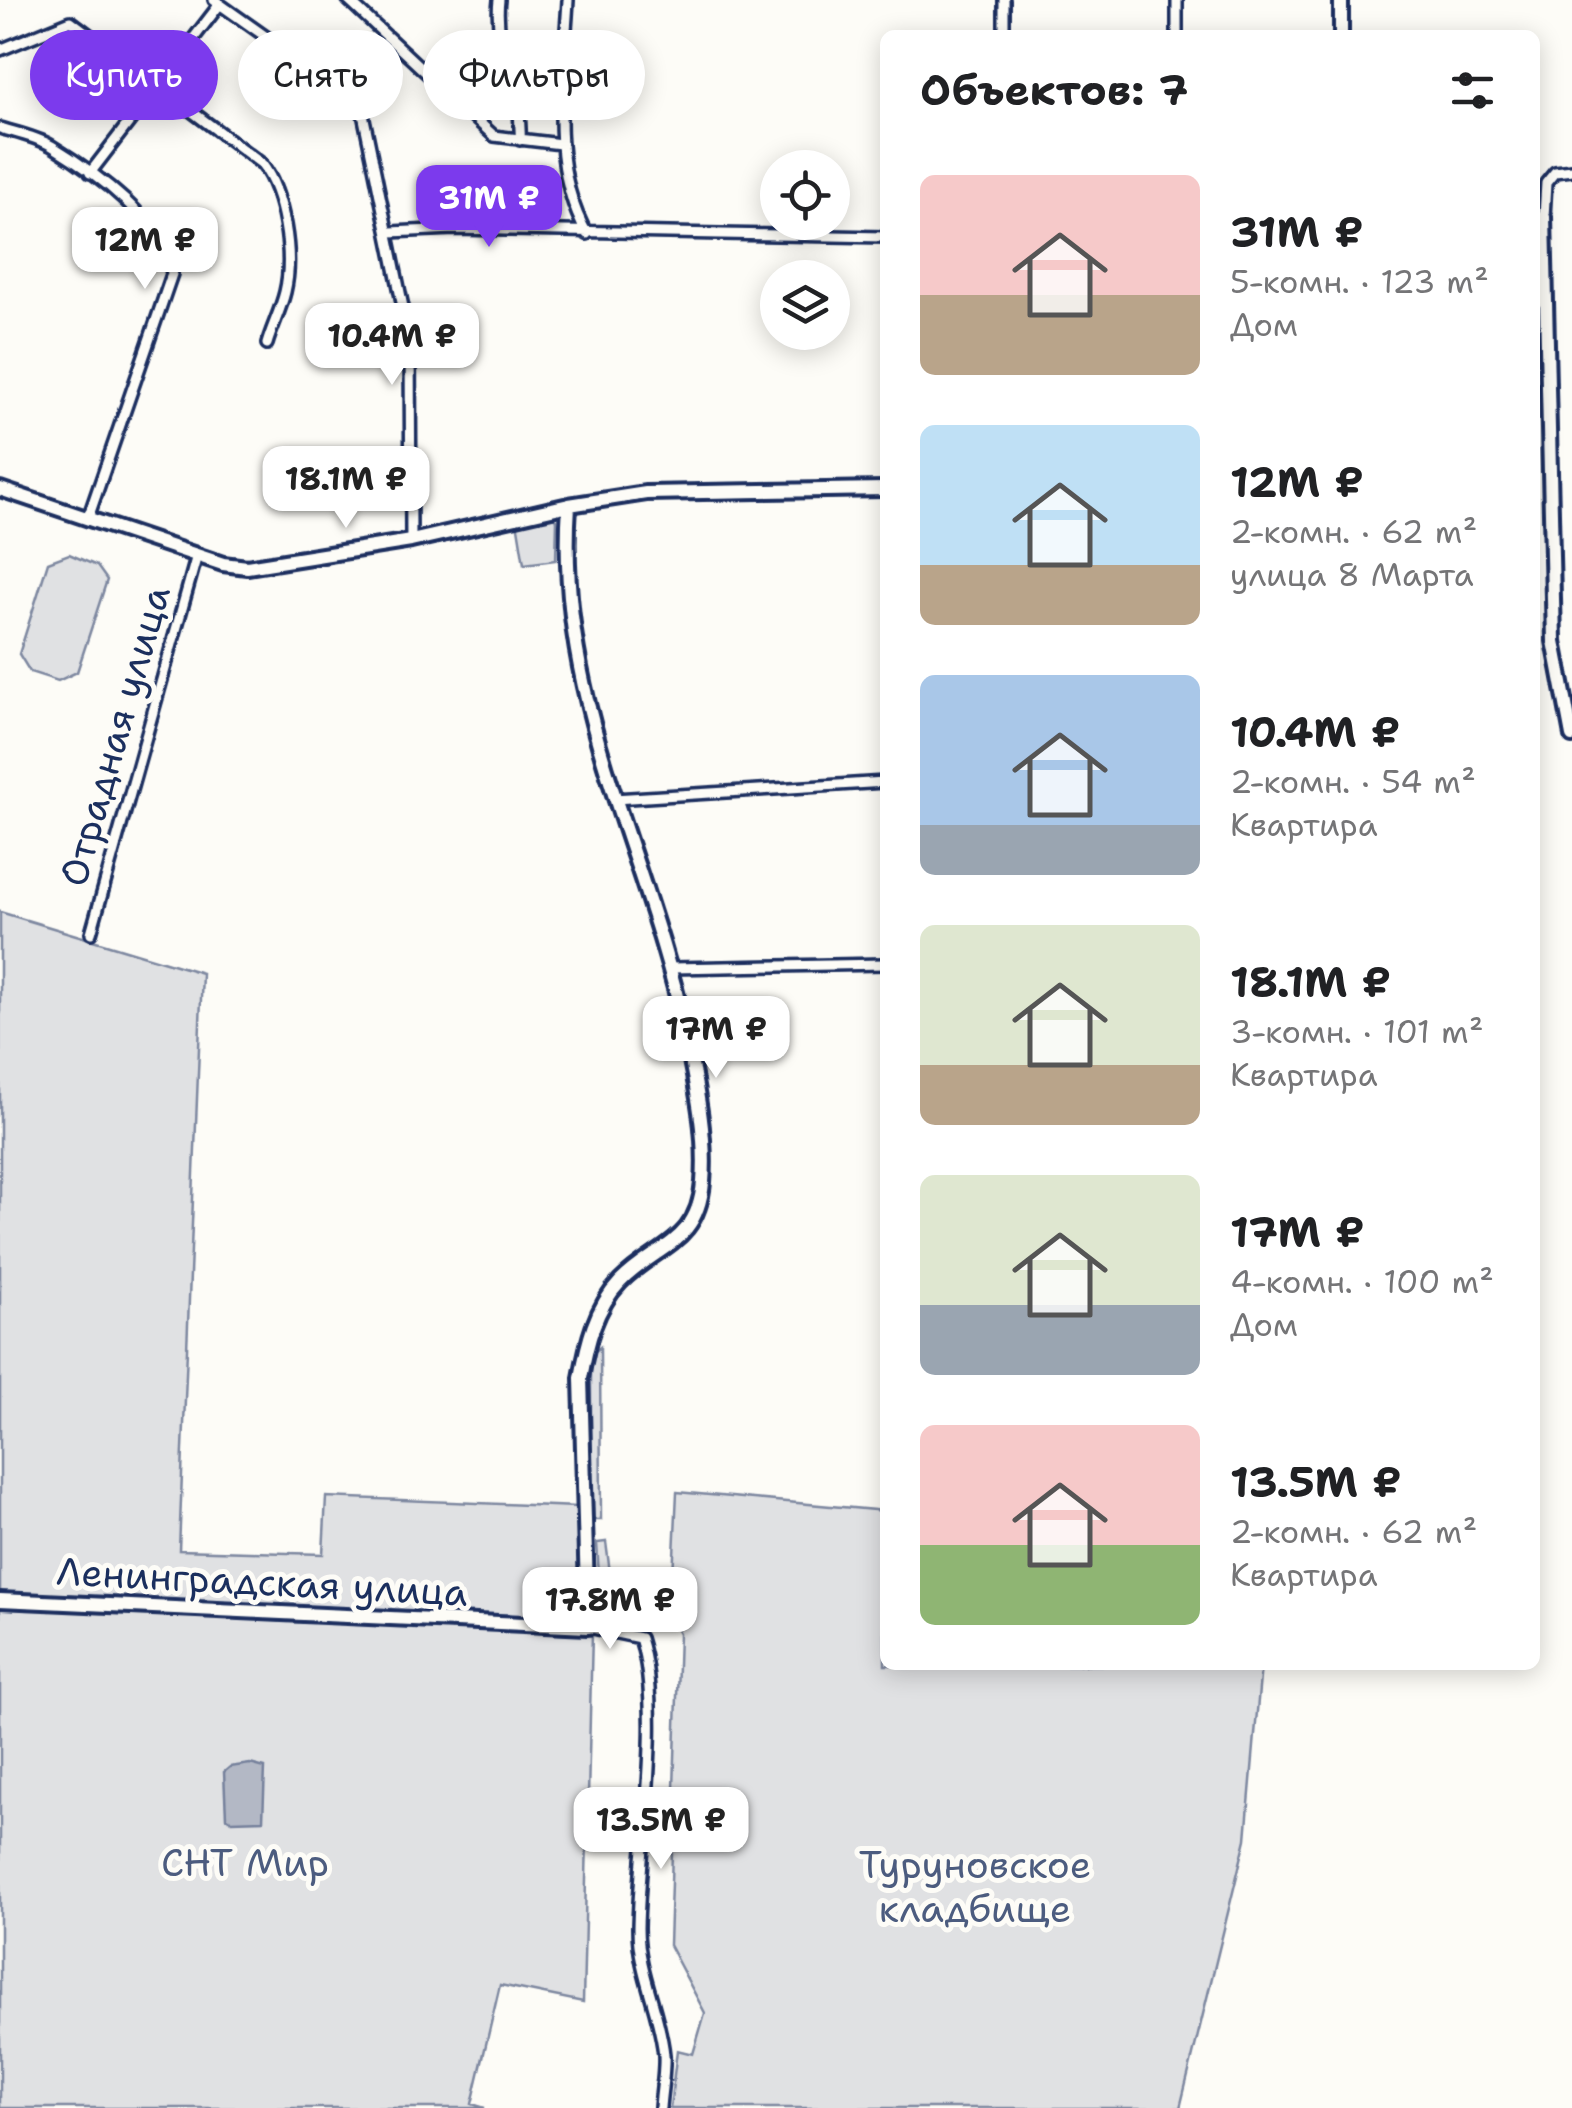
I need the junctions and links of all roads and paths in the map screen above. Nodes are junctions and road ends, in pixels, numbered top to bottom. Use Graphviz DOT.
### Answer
graph roads {
  1 [pos="348,0"];
  2 [pos="499,0"];
  3 [pos="568,0"];
  4 [pos="1004,0"];
  5 [pos="1176,0"];
  6 [pos="1341,0"];
  7 [pos="217,2"];
  8 [pos="49,30"];
  9 [pos="83,30"];
  10 [pos="197,30"];
  11 [pos="1004,30"];
  12 [pos="1177,30"];
  13 [pos="1341,30"];
  14 [pos="30,38"];
  15 [pos="0,50"];
  16 [pos="130,120"];
  17 [pos="204,120"];
  18 [pos="0,128"];
  19 [pos="520,140"];
  20 [pos="561,144"];
  21 [pos="1572,170"];
  22 [pos="90,173"];
  23 [pos="1540,218"];
  24 [pos="391,232"];
  25 [pos="587,234"];
  26 [pos="880,236"];
  27 [pos="266,344"];
  28 [pos="0,488"];
  29 [pos="880,488"];
  30 [pos="569,505"];
  31 [pos="88,518"];
  32 [pos="410,541"];
  33 [pos="197,555"];
  34 [pos="1572,736"];
  35 [pos="880,782"];
  36 [pos="614,799"];
  37 [pos="90,933"];
  38 [pos="880,964"];
  39 [pos="672,968"];
  40 [pos="0,1600"];
  41 [pos="588,1627"];
  42 [pos="660,2108"];
  1 -- 19 [label="street"];
  2 -- 19 [label="street"];
  3 -- 20 [label="street"];
  4 -- 11 [label="street"];
  5 -- 12 [label="street"];
  6 -- 13 [label="street"];
  7 -- 10 [label="street"];
  7 -- 24 [label="street"];
  8 -- 9 [label="street"];
  14 -- 15 [label="street"];
  16 -- 22 [label="street"];
  17 -- 27 [label="street"];
  18 -- 22 [label="street"];
  19 -- 20 [label="street"];
  20 -- 25 [label="street"];
  21 -- 23 [label="street"];
  22 -- 31 [label="street"];
  23 -- 34 [label="street"];
  24 -- 25 [label="street"];
  24 -- 32 [label="street"];
  25 -- 26 [label="street"];
  28 -- 31 [label="street"];
  29 -- 30 [label="street"];
  30 -- 32 [label="street"];
  30 -- 36 [label="street"];
  31 -- 33 [label="street"];
  32 -- 33 [label="street"];
  33 -- 37 [label="street, Отрадная улица"];
  35 -- 36 [label="street"];
  36 -- 39 [label="street"];
  38 -- 39 [label="street"];
  39 -- 41 [label="street"];
  40 -- 41 [label="street, Ленинградская улица"];
  41 -- 42 [label="street, Ленинградская улица"];
}
